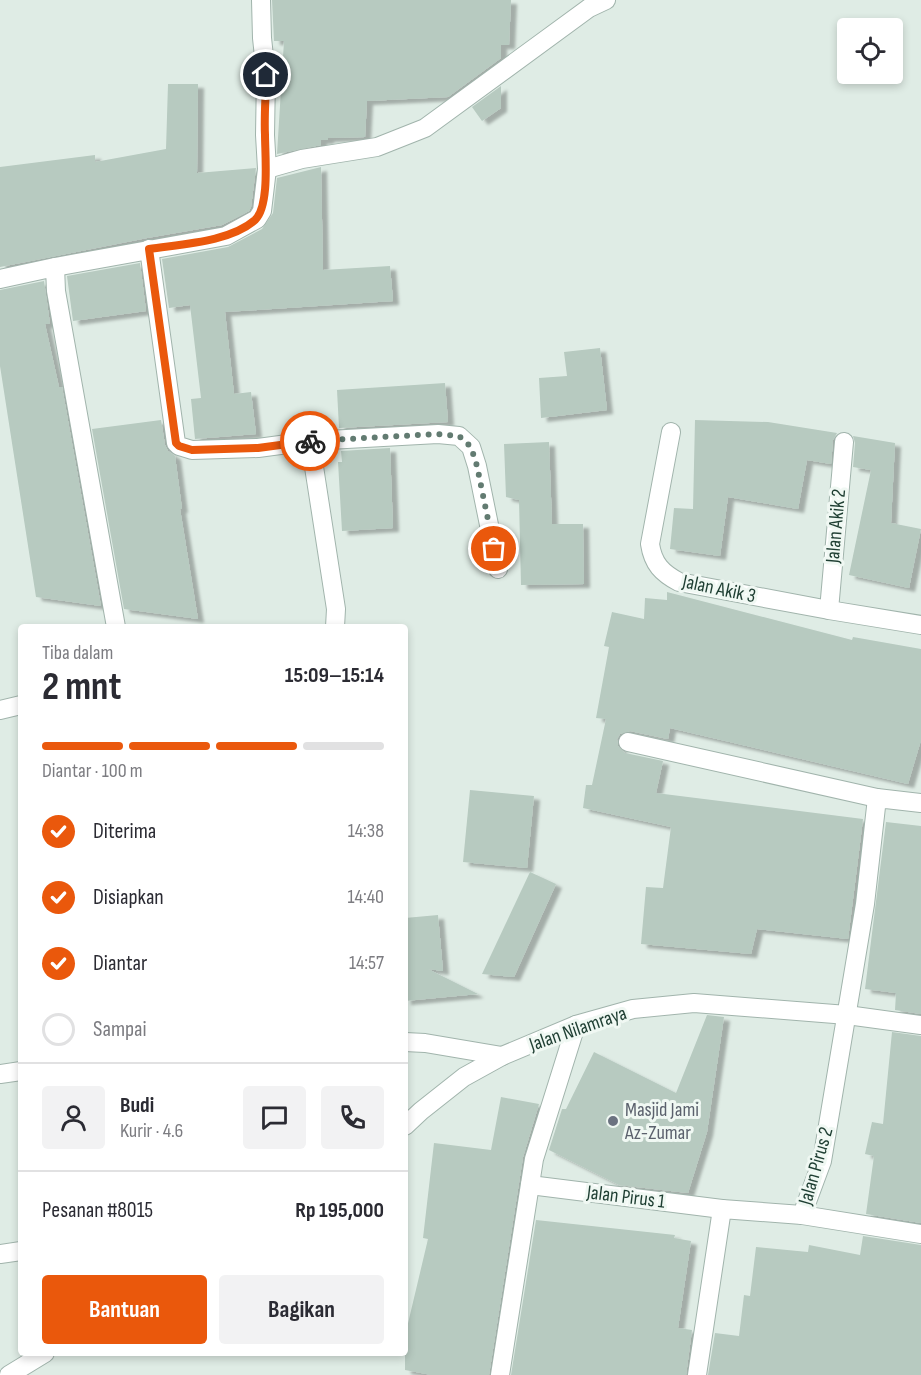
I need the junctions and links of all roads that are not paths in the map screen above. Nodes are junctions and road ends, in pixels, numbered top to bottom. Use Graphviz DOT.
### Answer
graph roads {
  1 [pos="261,0"];
  2 [pos="606,0"];
  3 [pos="267,169"];
  4 [pos="149,249"];
  5 [pos="55,267"];
  6 [pos="0,279"];
  7 [pos="671,432"];
  8 [pos="310,441"];
  9 [pos="844,442"];
  10 [pos="498,569"];
  11 [pos="829,610"];
  12 [pos="115,624"];
  13 [pos="335,624"];
  14 [pos="921,625"];
  15 [pos="18,706"];
  16 [pos="0,710"];
  17 [pos="628,742"];
  18 [pos="877,798"];
  19 [pos="921,803"];
  20 [pos="848,1015"];
  21 [pos="921,1024"];
  22 [pos="576,1025"];
  23 [pos="408,1042"];
  24 [pos="502,1056"];
  25 [pos="18,1071"];
  26 [pos="0,1074"];
  27 [pos="408,1123"];
  28 [pos="530,1185"];
  29 [pos="722,1209"];
  30 [pos="802,1215"];
  31 [pos="921,1234"];
  32 [pos="18,1251"];
  33 [pos="0,1254"];
  34 [pos="40,1356"];
  35 [pos="9,1375"];
  36 [pos="500,1375"];
  37 [pos="697,1375"];
  1 -- 3 [label="street"];
  2 -- 3 [label="street"];
  3 -- 4 [label="street"];
  4 -- 5 [label="street"];
  4 -- 8 [label="street"];
  5 -- 6 [label="street"];
  5 -- 12 [label="street"];
  7 -- 11 [label="street, Jalan Akik 3"];
  8 -- 10 [label="street"];
  8 -- 13 [label="street"];
  9 -- 11 [label="street, Jalan Akik 2"];
  11 -- 14 [label="street, Jalan Akik 3"];
  15 -- 16 [label="street"];
  17 -- 18 [label="street"];
  18 -- 19 [label="street"];
  18 -- 20 [label="street, Jalan Pirus 2"];
  20 -- 21 [label="street, Jalan Nilamraya"];
  20 -- 22 [label="street, Jalan Nilamraya"];
  20 -- 30 [label="street, Jalan Pirus 2"];
  22 -- 24 [label="street, Jalan Nilamraya"];
  22 -- 28 [label="street"];
  23 -- 24 [label="street"];
  24 -- 27 [label="street, Jalan Nilamraya"];
  25 -- 26 [label="street"];
  28 -- 29 [label="street, Jalan Pirus 1"];
  28 -- 36 [label="street"];
  29 -- 30 [label="street, Jalan Pirus 2"];
  29 -- 37 [label="street"];
  30 -- 31 [label="street"];
  32 -- 33 [label="street"];
  34 -- 35 [label="street"];
}
